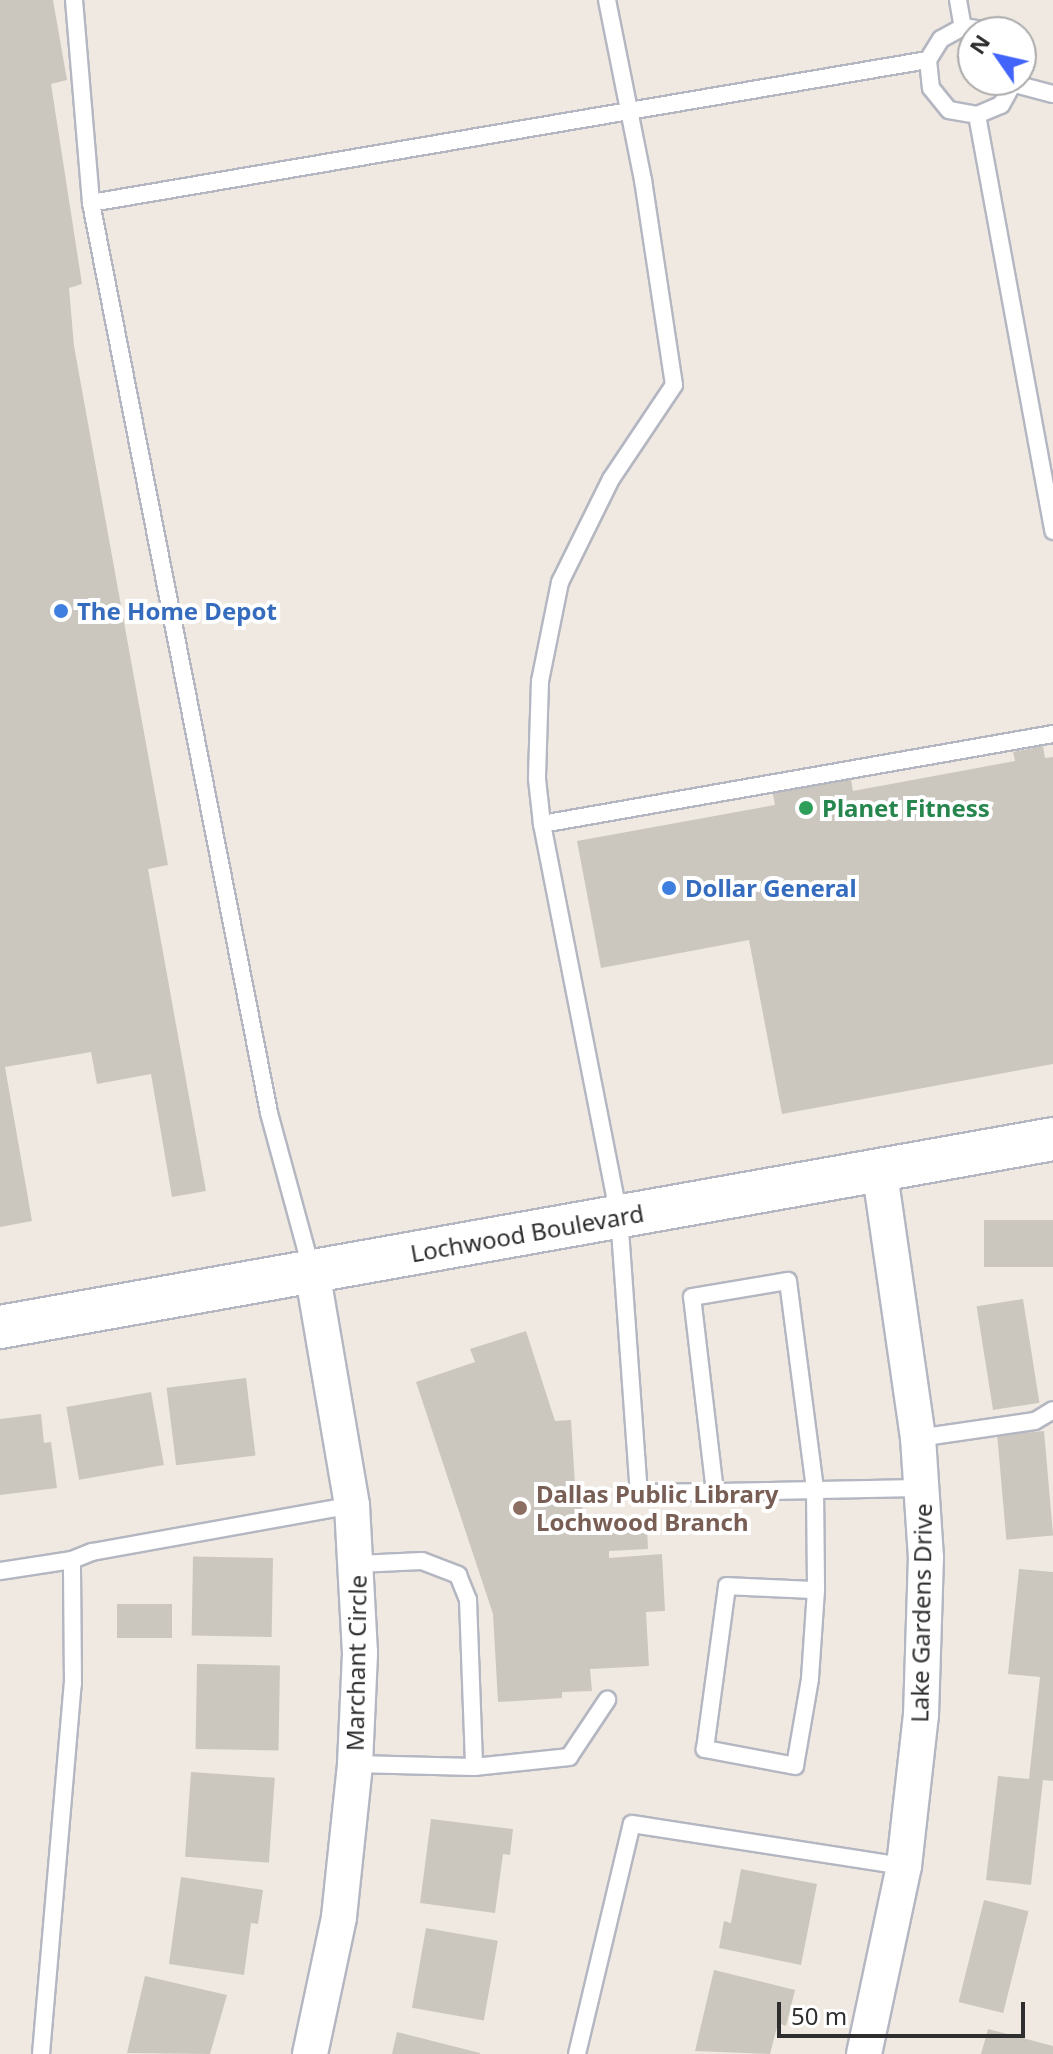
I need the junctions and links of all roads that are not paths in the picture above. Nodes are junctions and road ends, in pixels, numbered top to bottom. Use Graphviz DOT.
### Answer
graph roads {
  1 [pos="74,0"];
  2 [pos="607,0"];
  3 [pos="957,30"];
  4 [pos="928,60"];
  5 [pos="1006,96"];
  6 [pos="629,108"];
  7 [pos="977,115"];
  8 [pos="91,203"];
  9 [pos="1053,531"];
  10 [pos="1053,734"];
  11 [pos="542,824"];
  12 [pos="1053,1139"];
  13 [pos="879,1169"];
  14 [pos="619,1216"];
  15 [pos="312,1272"];
  16 [pos="0,1327"];
  17 [pos="1053,1410"];
  18 [pos="918,1438"];
  19 [pos="922,1488"];
  20 [pos="815,1490"];
  21 [pos="715,1492"];
  22 [pos="352,1505"];
  23 [pos="72,1560"];
  24 [pos="358,1564"];
  25 [pos="0,1571"];
  26 [pos="816,1590"];
  27 [pos="607,1700"];
  28 [pos="355,1764"];
  29 [pos="474,1767"];
  30 [pos="904,1866"];
  31 [pos="41,2054"];
  32 [pos="310,2054"];
  33 [pos="577,2054"];
  34 [pos="864,2054"];
  1 -- 8 [label="lane"];
  2 -- 6 [label="lane"];
  3 -- 4 [label="lane"];
  4 -- 6 [label="lane"];
  4 -- 7 [label="lane"];
  5 -- 7 [label="lane"];
  6 -- 8 [label="lane"];
  6 -- 11 [label="lane"];
  7 -- 9 [label="lane"];
  8 -- 15 [label="lane"];
  10 -- 11 [label="lane"];
  11 -- 14 [label="lane"];
  12 -- 13 [label="street, Lochwood Boulevard"];
  13 -- 14 [label="street, Lochwood Boulevard"];
  13 -- 18 [label="street, Lake Gardens Drive"];
  14 -- 15 [label="street, Lochwood Boulevard"];
  14 -- 21 [label="lane"];
  15 -- 16 [label="street, Lochwood Boulevard"];
  15 -- 22 [label="street, Marchant Circle"];
  17 -- 18 [label="lane"];
  18 -- 19 [label="street, Lake Gardens Drive"];
  19 -- 20 [label="lane"];
  19 -- 30 [label="street, Lake Gardens Drive"];
  20 -- 21 [label="lane"];
  20 -- 21 [label="lane"];
  20 -- 26 [label="lane"];
  22 -- 23 [label="lane"];
  22 -- 24 [label="street, Marchant Circle"];
  23 -- 25 [label="lane"];
  23 -- 31 [label="lane"];
  24 -- 28 [label="street, Marchant Circle"];
  24 -- 29 [label="lane"];
  26 -- 26 [label="lane"];
  27 -- 29 [label="lane"];
  28 -- 29 [label="lane"];
  28 -- 32 [label="street, Marchant Circle"];
  30 -- 33 [label="lane"];
  30 -- 34 [label="street, Lake Gardens Drive"];
}
